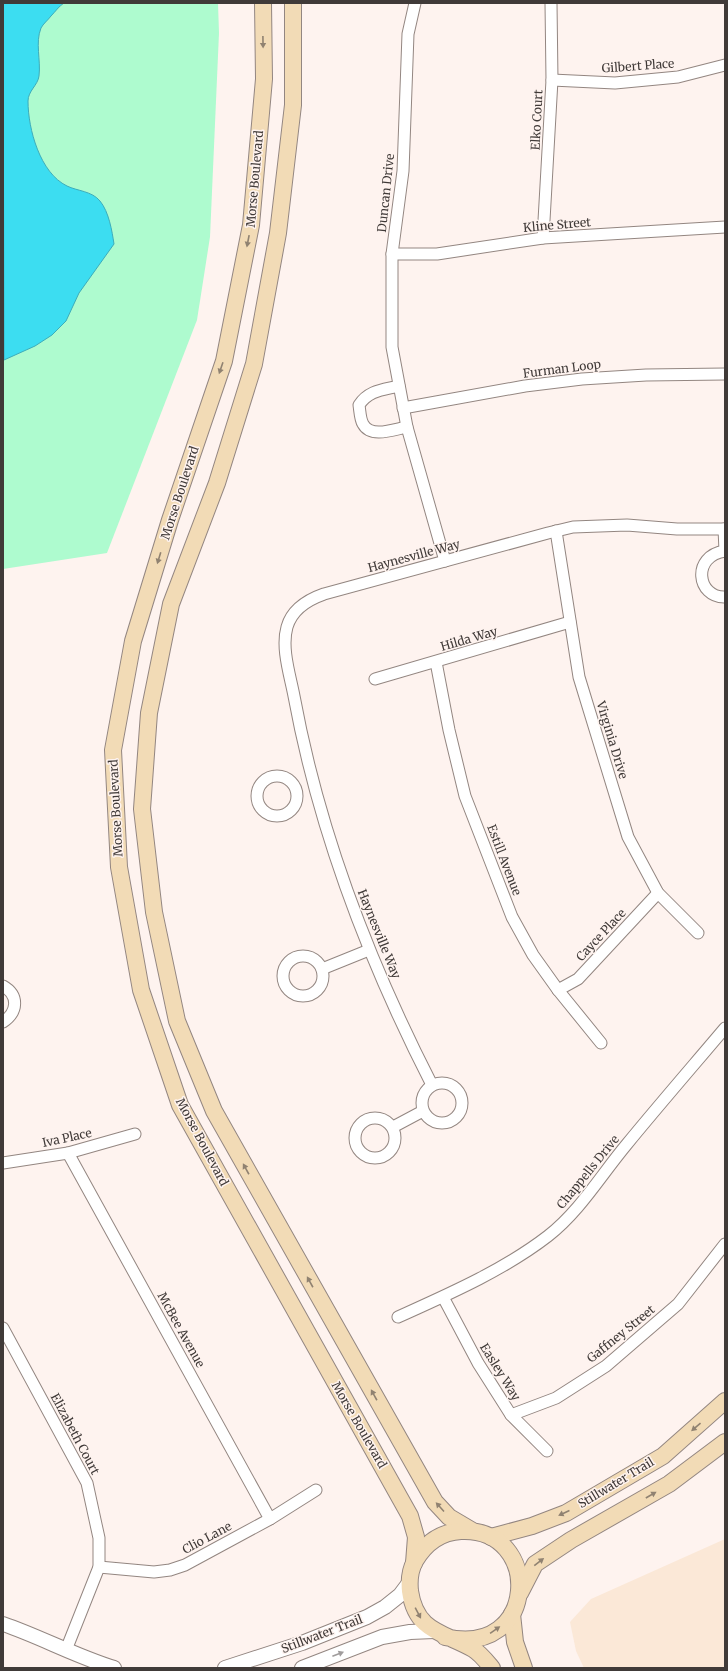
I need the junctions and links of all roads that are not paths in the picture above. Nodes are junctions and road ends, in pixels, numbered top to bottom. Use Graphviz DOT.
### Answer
graph roads {
  1 [pos="263,3"];
  2 [pos="293,3"];
  3 [pos="414,3"];
  4 [pos="551,3"];
  5 [pos="725,65"];
  6 [pos="552,80"];
  7 [pos="725,227"];
  8 [pos="543,238"];
  9 [pos="392,254"];
  10 [pos="725,374"];
  11 [pos="399,386"];
  12 [pos="404,408"];
  13 [pos="407,427"];
  14 [pos="725,529"];
  15 [pos="556,531"];
  16 [pos="725,551"];
  17 [pos="445,561"];
  18 [pos="725,597"];
  19 [pos="570,622"];
  20 [pos="436,662"];
  21 [pos="375,679"];
  22 [pos="315,788"];
  23 [pos="297,792"];
  24 [pos="658,893"];
  25 [pos="698,933"];
  26 [pos="369,950"];
  27 [pos="322,969"];
  28 [pos="3,986"];
  29 [pos="558,990"];
  30 [pos="3,1022"];
  31 [pos="725,1028"];
  32 [pos="601,1043"];
  33 [pos="432,1085"];
  34 [pos="423,1111"];
  35 [pos="393,1127"];
  36 [pos="135,1134"];
  37 [pos="68,1153"];
  38 [pos="3,1163"];
  39 [pos="725,1244"];
  40 [pos="443,1296"];
  41 [pos="398,1317"];
  42 [pos="3,1328"];
  43 [pos="725,1401"];
  44 [pos="511,1414"];
  45 [pos="725,1442"];
  46 [pos="547,1451"];
  47 [pos="316,1490"];
  48 [pos="270,1519"];
  49 [pos="471,1530"];
  50 [pos="491,1537"];
  51 [pos="414,1563"];
  52 [pos="99,1567"];
  53 [pos="409,1583"];
  54 [pos="519,1594"];
  55 [pos="512,1614"];
  56 [pos="3,1624"];
  57 [pos="439,1634"];
  58 [pos="66,1650"];
  59 [pos="114,1668"];
  60 [pos="225,1668"];
  61 [pos="302,1668"];
  62 [pos="492,1668"];
  63 [pos="524,1668"];
  1 -- 51 [label="main road, Morse Boulevard, one-way"];
  49 -- 2 [label="main road, Morse Boulevard, one-way"];
  3 -- 9 [label="street, Duncan Drive"];
  4 -- 6 [label="street, Elko Court"];
  5 -- 6 [label="street, Gilbert Place"];
  6 -- 8 [label="street, Elko Court"];
  7 -- 8 [label="street, Kline Street"];
  8 -- 9 [label="street, Kline Street"];
  9 -- 11 [label="street, Duncan Drive"];
  10 -- 12 [label="street, Furman Loop"];
  11 -- 12 [label="street, Duncan Drive"];
  11 -- 13 [label="street"];
  12 -- 13 [label="street, Duncan Drive"];
  13 -- 17 [label="street, Duncan Drive"];
  14 -- 15 [label="street, Haynesville Way"];
  14 -- 16 [label="street"];
  15 -- 17 [label="street, Haynesville Way"];
  15 -- 19 [label="street, Virginia Drive"];
  16 -- 18 [label="street"];
  17 -- 22 [label="street, Haynesville Way"];
  19 -- 20 [label="street, Hilda Way"];
  19 -- 24 [label="street, Virginia Drive"];
  20 -- 21 [label="street, Hilda Way"];
  20 -- 29 [label="street, Estill Avenue"];
  22 -- 23 [label="street"];
  22 -- 26 [label="street, Haynesville Way"];
  24 -- 25 [label="street, Virginia Drive"];
  24 -- 29 [label="street, Cayce Place"];
  26 -- 27 [label="street"];
  26 -- 33 [label="street, Haynesville Way"];
  28 -- 30 [label="street"];
  29 -- 32 [label="street, Estill Avenue"];
  31 -- 40 [label="street, Chappells Drive"];
  33 -- 34 [label="street"];
  33 -- 34 [label="street"];
  34 -- 35 [label="street"];
  36 -- 37 [label="street, Iva Place"];
  37 -- 38 [label="street, Iva Place"];
  37 -- 48 [label="street, McBee Avenue"];
  39 -- 44 [label="street, Gaffney Street"];
  40 -- 41 [label="street, Chappells Drive"];
  40 -- 44 [label="street, Easley Way"];
  42 -- 52 [label="street, Elizabeth Court"];
  43 -- 50 [label="main road, Stillwater Trail, one-way"];
  44 -- 46 [label="street, Easley Way"];
  54 -- 45 [label="main road, one-way"];
  47 -- 48 [label="street, Clio Lane"];
  48 -- 52 [label="street, Clio Lane"];
  49 -- 50 [label="main road"];
  49 -- 51 [label="main road"];
  50 -- 54 [label="main road"];
  51 -- 53 [label="main road"];
  52 -- 58 [label="street, Elizabeth Court"];
  53 -- 57 [label="main road, one-way"];
  53 -- 60 [label="street, Stillwater Trail"];
  54 -- 55 [label="main road"];
  57 -- 55 [label="main road, one-way"];
  55 -- 63 [label="main road"];
  56 -- 58 [label="street"];
  61 -- 57 [label="street, Stillwater Trail, one-way"];
  57 -- 62 [label="main road"];
  58 -- 59 [label="street"];
}
